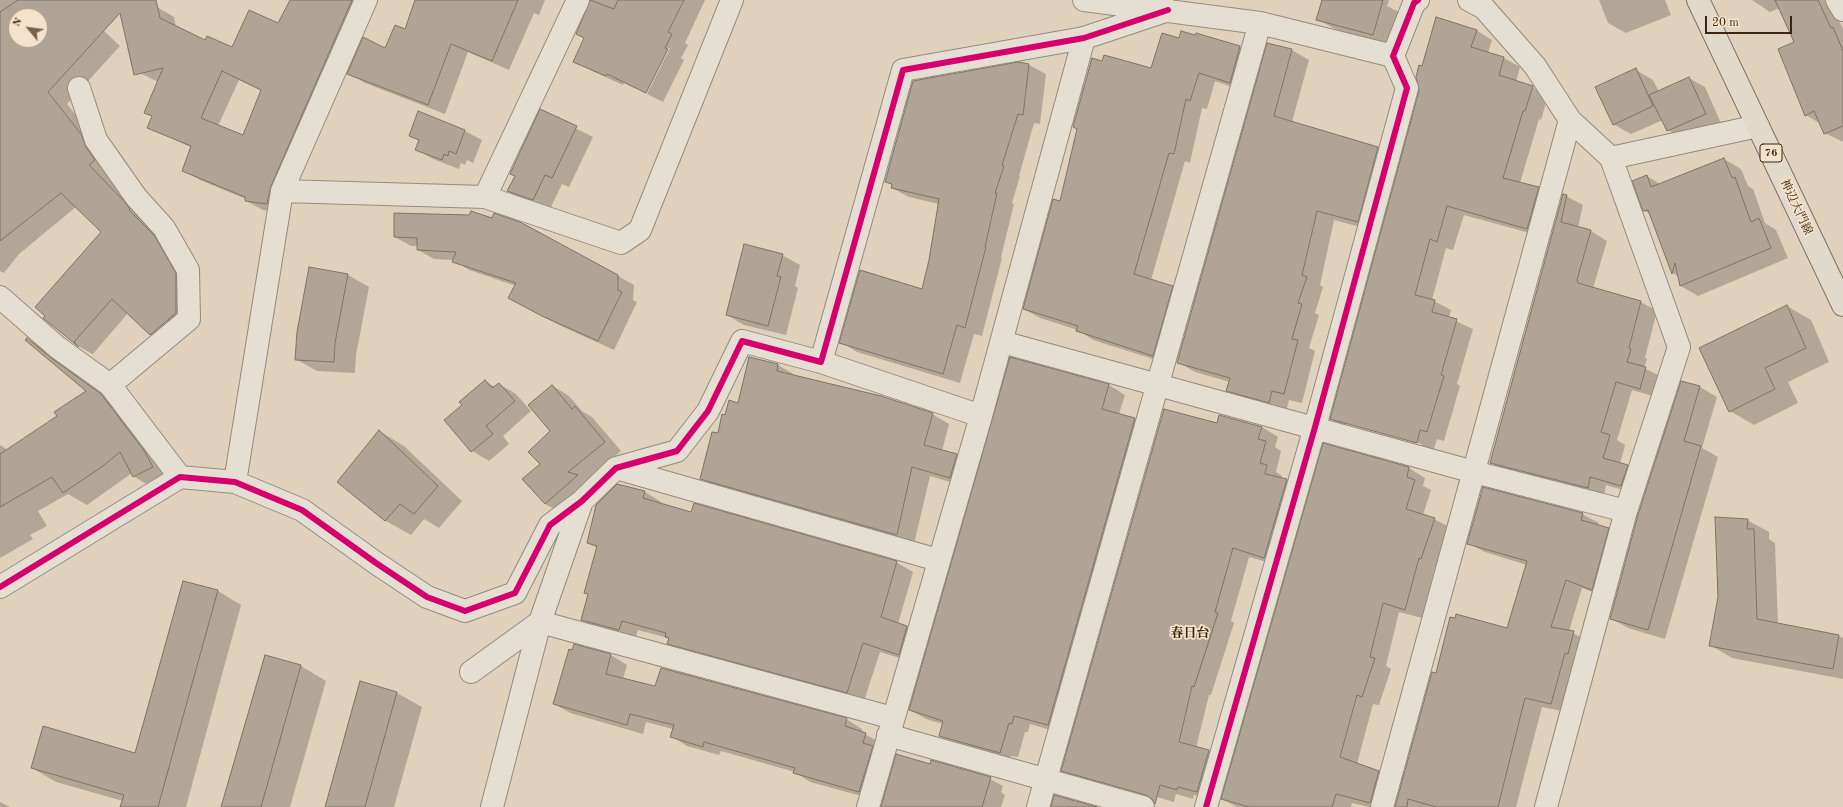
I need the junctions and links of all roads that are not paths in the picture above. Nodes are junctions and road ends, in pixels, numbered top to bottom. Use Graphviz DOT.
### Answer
graph roads {
  1 [pos="366,0"];
  2 [pos="578,0"];
  3 [pos="732,0"];
  4 [pos="1084,0"];
  5 [pos="1418,0"];
  6 [pos="1469,0"];
  7 [pos="1698,0"];
  8 [pos="1837,0"];
  9 [pos="1168,10"];
  10 [pos="1843,10"];
  11 [pos="1260,23"];
  12 [pos="1084,38"];
  13 [pos="1393,56"];
  14 [pos="79,88"];
  15 [pos="1570,120"];
  16 [pos="1758,126"];
  17 [pos="1611,158"];
  18 [pos="282,191"];
  19 [pos="485,197"];
  20 [pos="0,297"];
  21 [pos="1843,305"];
  22 [pos="1002,342"];
  23 [pos="821,362"];
  24 [pos="110,385"];
  25 [pos="1158,385"];
  26 [pos="981,416"];
  27 [pos="1315,427"];
  28 [pos="616,468"];
  29 [pos="1474,472"];
  30 [pos="180,477"];
  31 [pos="235,482"];
  32 [pos="582,502"];
  33 [pos="1626,511"];
  34 [pos="938,560"];
  35 [pos="0,587"];
  36 [pos="540,622"];
  37 [pos="471,672"];
  38 [pos="890,726"];
  39 [pos="1046,779"];
  40 [pos="492,807"];
  41 [pos="868,807"];
  42 [pos="1038,807"];
  43 [pos="1143,807"];
  44 [pos="1206,807"];
  45 [pos="1382,807"];
  46 [pos="1546,807"];
  1 -- 18 [label="street"];
  2 -- 19 [label="street"];
  3 -- 19 [label="street"];
  4 -- 9 [label="street"];
  5 -- 13 [label="street"];
  6 -- 15 [label="street"];
  7 -- 16 [label="main road, 神辺大門線 / 76"];
  8 -- 10 [label="street"];
  9 -- 11 [label="street"];
  9 -- 12 [label="street"];
  11 -- 13 [label="street"];
  11 -- 25 [label="street"];
  12 -- 22 [label="street"];
  12 -- 23 [label="street"];
  13 -- 27 [label="street"];
  14 -- 24 [label="street"];
  15 -- 17 [label="street"];
  15 -- 29 [label="street"];
  16 -- 17 [label="street"];
  16 -- 21 [label="main road, 神辺大門線 / 76"];
  17 -- 33 [label="street"];
  18 -- 19 [label="street"];
  18 -- 31 [label="street"];
  20 -- 24 [label="street"];
  22 -- 25 [label="street"];
  22 -- 26 [label="street"];
  23 -- 26 [label="street"];
  23 -- 28 [label="street"];
  24 -- 30 [label="street"];
  25 -- 27 [label="street"];
  25 -- 39 [label="street"];
  26 -- 34 [label="street"];
  27 -- 29 [label="street"];
  27 -- 44 [label="street"];
  28 -- 32 [label="street"];
  28 -- 34 [label="street"];
  29 -- 33 [label="street"];
  29 -- 45 [label="street"];
  30 -- 31 [label="street"];
  30 -- 35 [label="street"];
  31 -- 32 [label="street"];
  32 -- 36 [label="street"];
  33 -- 46 [label="street"];
  34 -- 38 [label="street"];
  36 -- 37 [label="street"];
  36 -- 38 [label="street"];
  36 -- 40 [label="street"];
  38 -- 39 [label="street"];
  38 -- 41 [label="street"];
  39 -- 42 [label="street"];
  39 -- 43 [label="street"];
}
